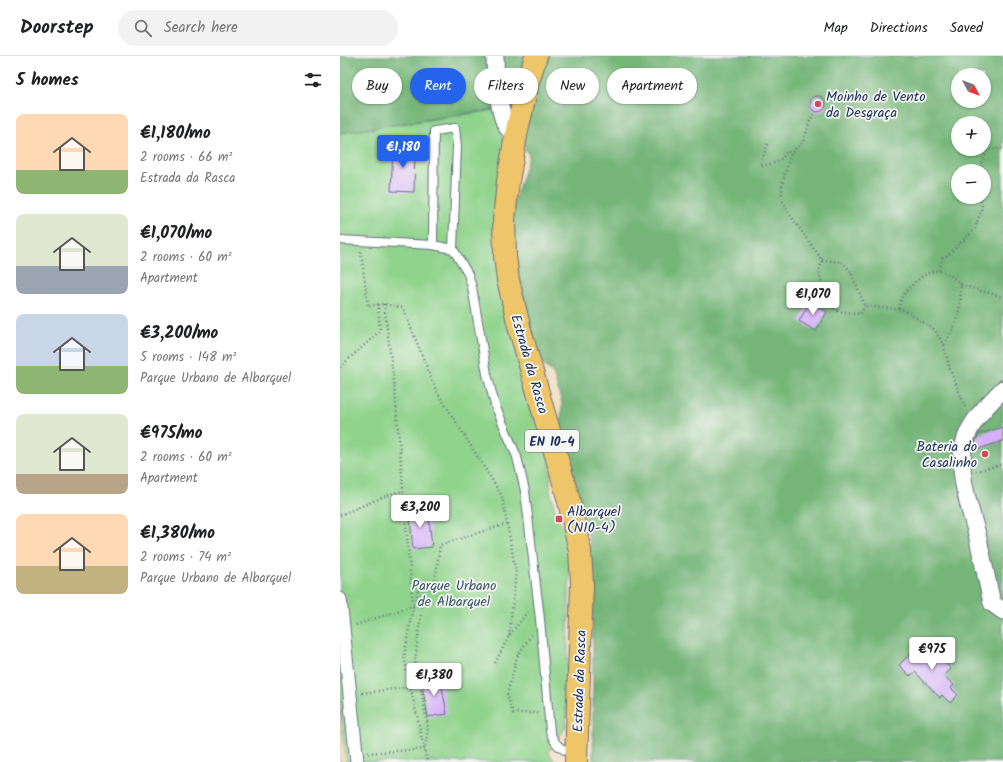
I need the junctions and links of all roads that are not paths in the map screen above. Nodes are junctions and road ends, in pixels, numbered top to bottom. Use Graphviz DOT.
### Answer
graph roads {
  1 [pos="495,56"];
  2 [pos="536,56"];
  3 [pos="517,130"];
  4 [pos="340,240"];
  5 [pos="433,245"];
  6 [pos="453,249"];
  7 [pos="1003,389"];
  8 [pos="340,599"];
  9 [pos="1003,611"];
  10 [pos="356,758"];
  11 [pos="576,758"];
  1 -- 3 [label="street"];
  2 -- 3 [label="main road, EN 10-4"];
  3 -- 11 [label="main road, Estrada da Rasca / EN 10-4"];
  4 -- 5 [label="lane"];
  5 -- 6 [label="lane"];
  5 -- 6 [label="lane"];
  6 -- 11 [label="lane"];
  7 -- 9 [label="street"];
  8 -- 10 [label="street"];
}
